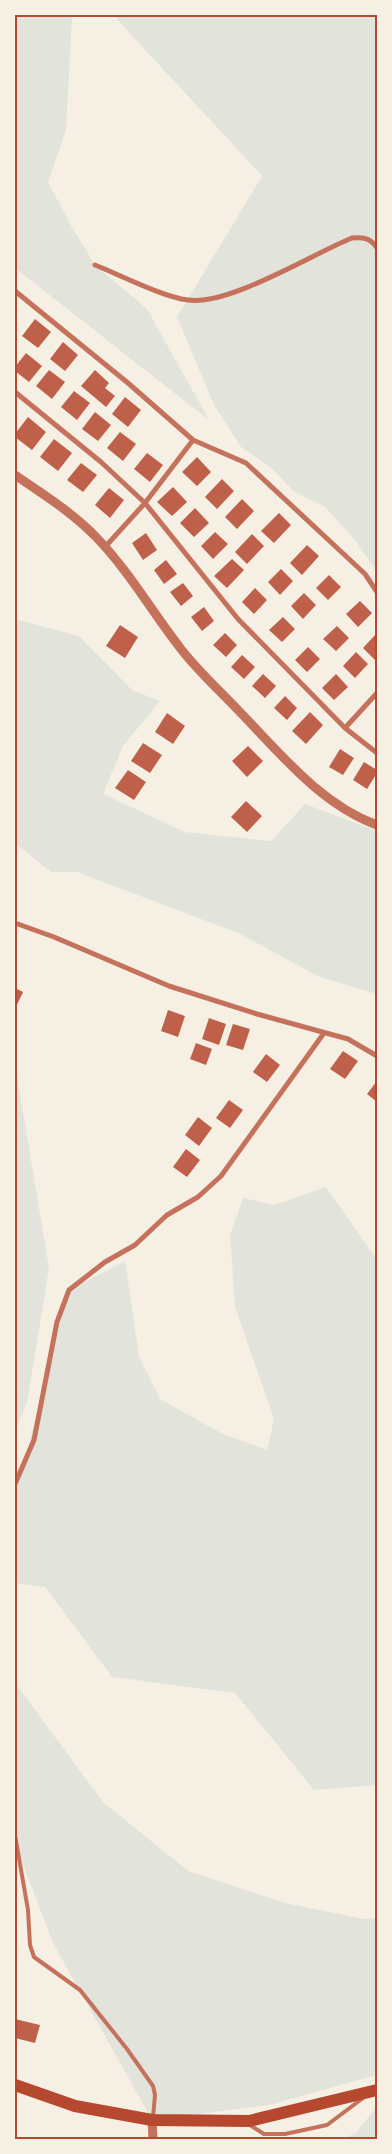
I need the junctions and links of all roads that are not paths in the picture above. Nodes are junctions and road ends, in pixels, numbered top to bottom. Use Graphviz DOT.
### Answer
graph roads {
  1 [pos="377,248"];
  2 [pos="95,265"];
  3 [pos="15,291"];
  4 [pos="15,392"];
  5 [pos="194,440"];
  6 [pos="15,475"];
  7 [pos="145,502"];
  8 [pos="105,547"];
  9 [pos="377,590"];
  10 [pos="377,693"];
  11 [pos="345,728"];
  12 [pos="377,753"];
  13 [pos="377,825"];
  14 [pos="15,923"];
  15 [pos="324,1033"];
  16 [pos="377,1056"];
  17 [pos="15,1484"];
  18 [pos="15,1835"];
  19 [pos="15,2085"];
  20 [pos="373,2092"];
  21 [pos="152,2120"];
  22 [pos="245,2121"];
  23 [pos="153,2139"];
  1 -- 2 [label="street"];
  3 -- 5 [label="street"];
  4 -- 7 [label="street"];
  5 -- 7 [label="street"];
  5 -- 9 [label="street"];
  6 -- 8 [label="street"];
  7 -- 8 [label="street"];
  7 -- 11 [label="street"];
  8 -- 13 [label="street"];
  10 -- 11 [label="street"];
  11 -- 12 [label="street"];
  14 -- 15 [label="street"];
  15 -- 16 [label="street"];
  15 -- 17 [label="street"];
  18 -- 21 [label="lane"];
  19 -- 21 [label="highway"];
  20 -- 22 [label="highway"];
  20 -- 22 [label="lane"];
  21 -- 22 [label="highway"];
  21 -- 23 [label="street"];
}
